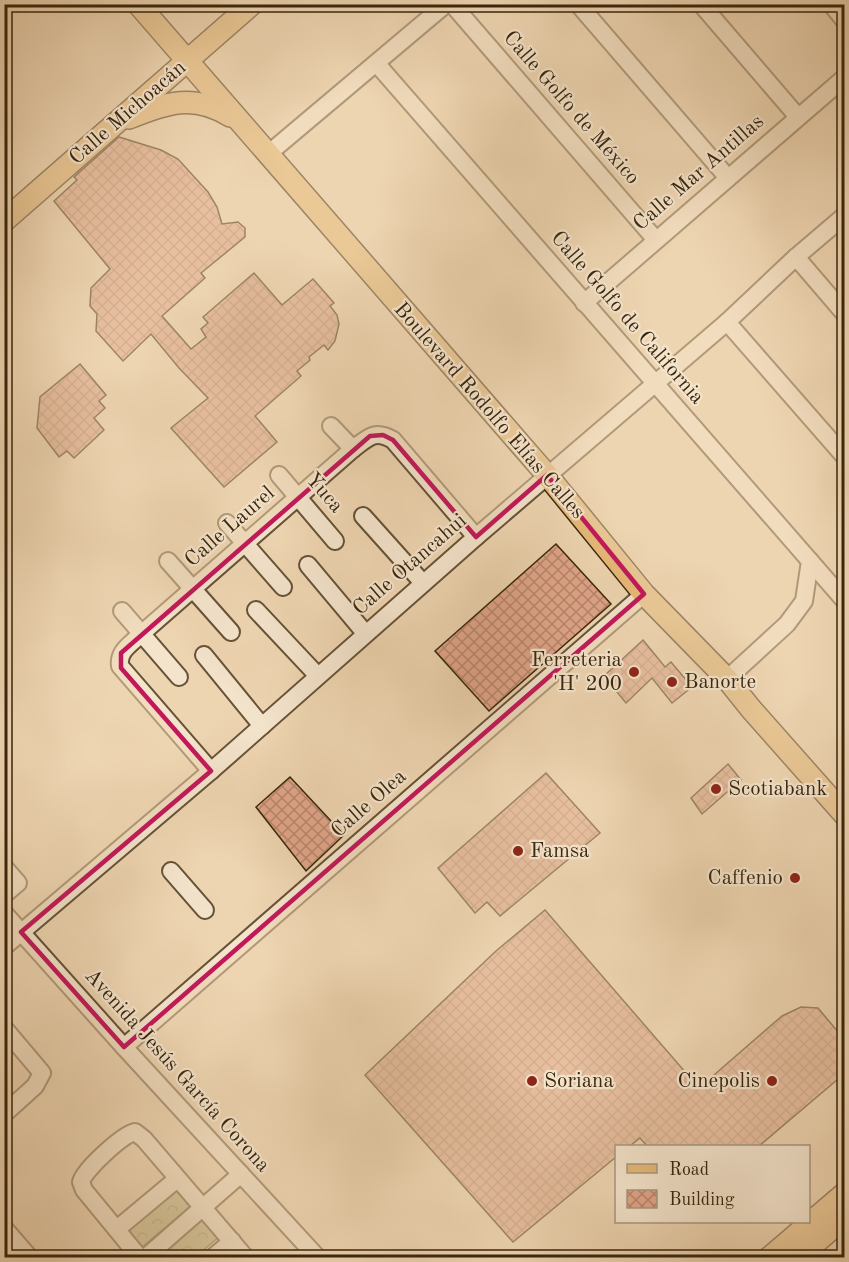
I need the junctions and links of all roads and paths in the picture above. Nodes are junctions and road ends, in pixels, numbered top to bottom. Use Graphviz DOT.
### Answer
graph roads {
  1 [pos="138,4"];
  2 [pos="252,4"];
  3 [pos="446,4"];
  4 [pos="452,4"];
  5 [pos="578,4"];
  6 [pos="701,4"];
  7 [pos="831,4"];
  8 [pos="844,20"];
  9 [pos="187,61"];
  10 [pos="377,64"];
  11 [pos="844,78"];
  12 [pos="798,117"];
  13 [pos="117,122"];
  14 [pos="240,122"];
  15 [pos="268,154"];
  16 [pos="728,178"];
  17 [pos="844,216"];
  18 [pos="4,221"];
  19 [pos="656,240"];
  20 [pos="796,257"];
  21 [pos="584,303"];
  22 [pos="844,313"];
  23 [pos="727,322"];
  24 [pos="654,383"];
  25 [pos="331,426"];
  26 [pos="352,449"];
  27 [pos="844,456"];
  28 [pos="279,475"];
  29 [pos="547,476"];
  30 [pos="298,498"];
  31 [pos="363,516"];
  32 [pos="227,523"];
  33 [pos="476,537"];
  34 [pos="335,541"];
  35 [pos="244,543"];
  36 [pos="168,561"];
  37 [pos="810,561"];
  38 [pos="308,565"];
  39 [pos="423,583"];
  40 [pos="283,587"];
  41 [pos="192,589"];
  42 [pos="644,594"];
  43 [pos="844,600"];
  44 [pos="256,610"];
  45 [pos="122,611"];
  46 [pos="231,632"];
  47 [pos="365,633"];
  48 [pos="140,635"];
  49 [pos="204,656"];
  50 [pos="318,676"];
  51 [pos="179,677"];
  52 [pos="727,679"];
  53 [pos="262,726"];
  54 [pos="211,771"];
  55 [pos="844,814"];
  56 [pos="4,867"];
  57 [pos="171,872"];
  58 [pos="4,895"];
  59 [pos="205,910"];
  60 [pos="4,913"];
  61 [pos="21,932"];
  62 [pos="4,947"];
  63 [pos="4,1028"];
  64 [pos="124,1047"];
  65 [pos="4,1114"];
  66 [pos="241,1174"];
  67 [pos="177,1179"];
  68 [pos="844,1194"];
  69 [pos="204,1207"];
  70 [pos="844,1218"];
  71 [pos="809,1223"];
  72 [pos="810,1223"];
  73 [pos="117,1229"];
  74 [pos="6,1232"];
  75 [pos="232,1241"];
  76 [pos="19,1254"];
  77 [pos="140,1257"];
  78 [pos="145,1257"];
  79 [pos="213,1257"];
  80 [pos="246,1257"];
  81 [pos="318,1257"];
  82 [pos="769,1257"];
  83 [pos="798,1257"];
  1 -- 9 [label="main road, Boulevard Rodolfo Elías Calles"];
  2 -- 9 [label="main road, Calle Michoacán"];
  3 -- 10 [label="street"];
  4 -- 19 [label="street, Calle Golfo de México"];
  5 -- 16 [label="street"];
  6 -- 12 [label="street"];
  7 -- 8 [label="street"];
  9 -- 13 [label="main road, Calle Michoacán"];
  9 -- 14 [label="main road, Boulevard Rodolfo Elías Calles"];
  10 -- 15 [label="street"];
  10 -- 21 [label="street, Calle Golfo de California"];
  11 -- 12 [label="street, Calle Mar Antillas"];
  12 -- 16 [label="street, Calle Mar Antillas"];
  13 -- 14 [label="main road"];
  13 -- 18 [label="main road, Calle Michoacán"];
  14 -- 15 [label="main road, Boulevard Rodolfo Elías Calles"];
  15 -- 29 [label="main road, Boulevard Rodolfo Elías Calles"];
  16 -- 19 [label="street, Calle Mar Antillas"];
  17 -- 20 [label="street, Calle Otancahui"];
  19 -- 21 [label="street, Calle Mar Antillas"];
  20 -- 22 [label="street"];
  20 -- 23 [label="street, Calle Otancahui"];
  21 -- 24 [label="street, Calle Golfo de California"];
  23 -- 24 [label="street, Calle Otancahui"];
  23 -- 27 [label="street"];
  24 -- 29 [label="street, Calle Otancahui"];
  24 -- 37 [label="street, Calle Golfo de California"];
  25 -- 26 [label="street"];
  26 -- 30 [label="street, Calle Laurel"];
  26 -- 33 [label="street, Calle Laurel"];
  28 -- 30 [label="street, Yuca"];
  29 -- 33 [label="street, Calle Otancahui"];
  29 -- 42 [label="main road, Boulevard Rodolfo Elías Calles"];
  30 -- 34 [label="street, Yuca"];
  30 -- 35 [label="street, Calle Laurel"];
  31 -- 39 [label="street"];
  32 -- 35 [label="street"];
  33 -- 39 [label="street, Calle Otancahui"];
  35 -- 40 [label="street"];
  35 -- 41 [label="street, Calle Laurel"];
  36 -- 41 [label="street"];
  37 -- 43 [label="street, Calle Golfo de California"];
  37 -- 52 [label="street"];
  38 -- 47 [label="street"];
  39 -- 47 [label="street, Calle Otancahui"];
  41 -- 46 [label="street"];
  41 -- 48 [label="street, Calle Laurel"];
  42 -- 52 [label="main road, Boulevard Rodolfo Elías Calles"];
  42 -- 64 [label="street, Calle Olea"];
  44 -- 50 [label="street"];
  45 -- 48 [label="street"];
  47 -- 50 [label="street, Calle Otancahui"];
  48 -- 51 [label="street"];
  48 -- 54 [label="street, Calle Laurel"];
  49 -- 53 [label="street"];
  50 -- 53 [label="street, Calle Otancahui"];
  52 -- 55 [label="main road, Boulevard Rodolfo Elías Calles"];
  53 -- 54 [label="street, Calle Otancahui"];
  54 -- 61 [label="street, Calle Otancahui"];
  56 -- 58 [label="street"];
  57 -- 59 [label="street"];
  60 -- 61 [label="street, Avenida Jesús García Corona"];
  61 -- 62 [label="street, Calle Otancahui"];
  61 -- 64 [label="street, Avenida Jesús García Corona"];
  63 -- 65 [label="street"];
  64 -- 66 [label="street, Avenida Jesús García Corona"];
  66 -- 69 [label="street"];
  66 -- 81 [label="street, Avenida Jesús García Corona"];
  67 -- 69 [label="street"];
  67 -- 73 [label="street"];
  67 -- 73 [label="street"];
  68 -- 72 [label="main road"];
  69 -- 75 [label="street"];
  69 -- 78 [label="street"];
  70 -- 83 [label="main road"];
  71 -- 82 [label="main road"];
  73 -- 77 [label="street"];
  74 -- 76 [label="street"];
  75 -- 79 [label="street"];
  75 -- 80 [label="street"];
}
